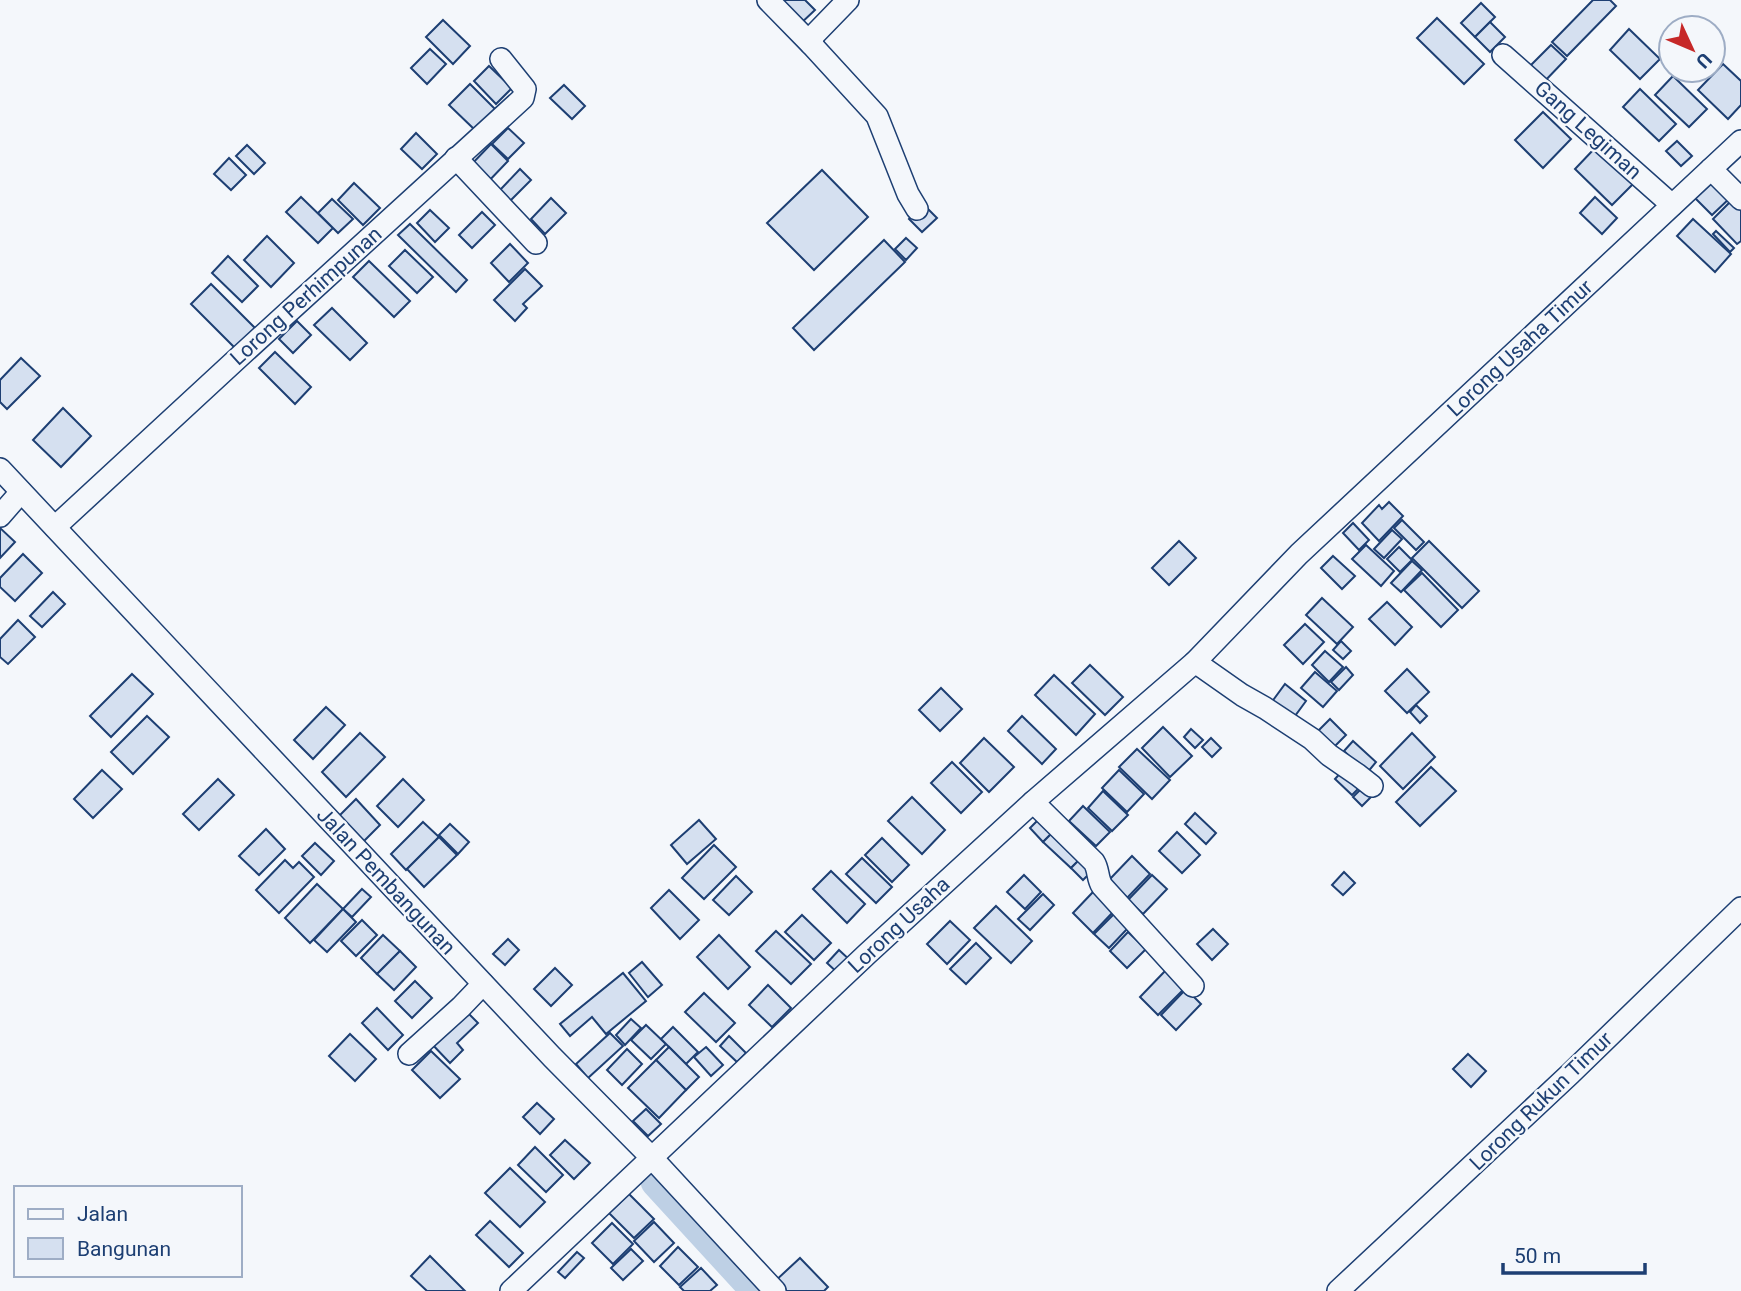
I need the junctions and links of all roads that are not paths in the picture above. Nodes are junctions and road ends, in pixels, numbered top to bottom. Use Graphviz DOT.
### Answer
graph roads {
  1 [pos="768,0"];
  2 [pos="848,0"];
  3 [pos="811,44"];
  4 [pos="1503,55"];
  5 [pos="501,59"];
  6 [pos="1741,141"];
  7 [pos="456,158"];
  8 [pos="1711,169"];
  9 [pos="1741,199"];
  10 [pos="1672,205"];
  11 [pos="917,209"];
  12 [pos="536,243"];
  13 [pos="0,469"];
  14 [pos="21,492"];
  15 [pos="0,516"];
  16 [pos="55,527"];
  17 [pos="1294,559"];
  18 [pos="1195,662"];
  19 [pos="1372,786"];
  20 [pos="1033,802"];
  21 [pos="1741,908"];
  22 [pos="482,984"];
  23 [pos="1193,986"];
  24 [pos="409,1054"];
  25 [pos="651,1157"];
  26 [pos="511,1291"];
  27 [pos="775,1291"];
  28 [pos="1338,1291"];
  1 -- 3 [label="street"];
  2 -- 3 [label="street"];
  3 -- 11 [label="street"];
  4 -- 10 [label="street, Gang Legiman"];
  5 -- 7 [label="street, Lorong Perhimpunan"];
  6 -- 8 [label="street, Lorong Usaha Timur"];
  7 -- 12 [label="street"];
  7 -- 16 [label="street, Lorong Perhimpunan"];
  8 -- 9 [label="street"];
  8 -- 10 [label="street, Lorong Usaha Timur"];
  10 -- 17 [label="street, Lorong Usaha Timur"];
  13 -- 14 [label="street, Jalan Pembangunan"];
  14 -- 15 [label="street"];
  14 -- 16 [label="street, Jalan Pembangunan"];
  16 -- 22 [label="street, Jalan Pembangunan"];
  17 -- 18 [label="street, Lorong Usaha"];
  18 -- 19 [label="street"];
  18 -- 20 [label="street, Lorong Usaha"];
  20 -- 23 [label="street"];
  20 -- 25 [label="street, Lorong Usaha"];
  21 -- 28 [label="street, Lorong Rukun Timur"];
  22 -- 24 [label="street"];
  22 -- 25 [label="street, Jalan Pembangunan"];
  25 -- 26 [label="street, Lorong Usaha"];
  25 -- 27 [label="street, Jalan Pembangunan"];
}
